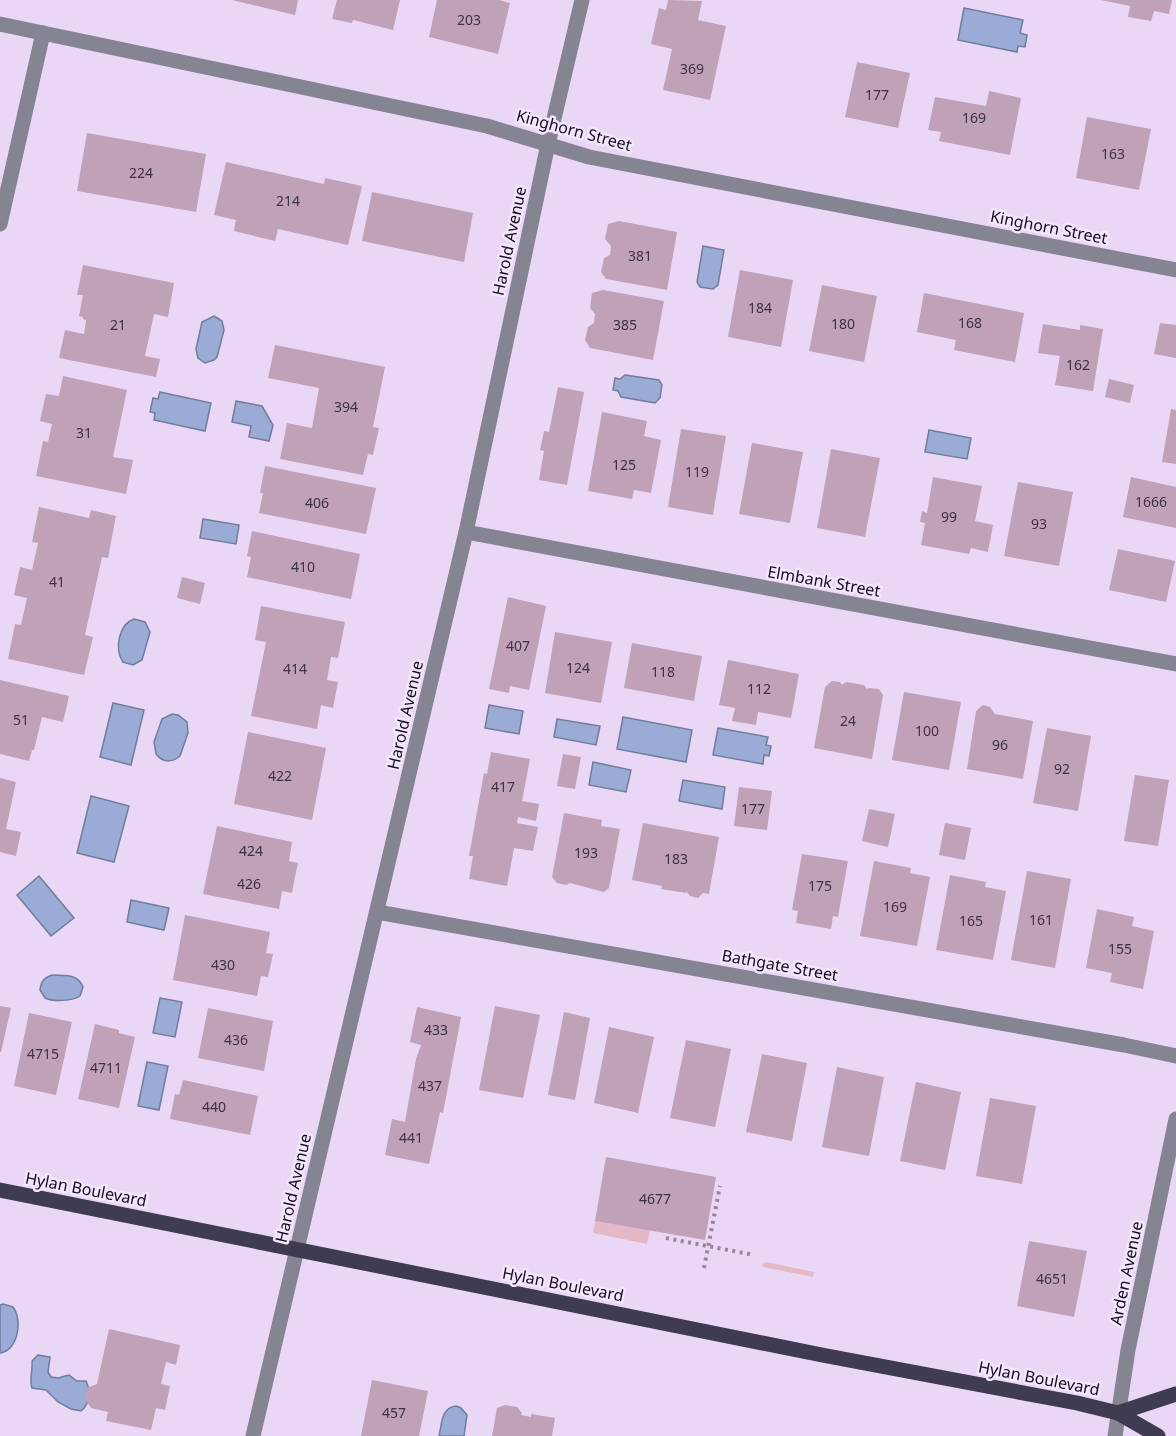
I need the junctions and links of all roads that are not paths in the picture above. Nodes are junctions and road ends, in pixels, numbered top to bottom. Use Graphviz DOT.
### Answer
graph roads {
  1 [pos="582,0"];
  2 [pos="0,24"];
  3 [pos="44,33"];
  4 [pos="548,144"];
  5 [pos="0,224"];
  6 [pos="1176,270"];
  7 [pos="466,532"];
  8 [pos="1176,664"];
  9 [pos="377,912"];
  10 [pos="1176,1056"];
  11 [pos="1176,1119"];
  12 [pos="0,1190"];
  13 [pos="297,1249"];
  14 [pos="1176,1394"];
  15 [pos="1119,1413"];
  16 [pos="253,1436"];
  17 [pos="1115,1436"];
  18 [pos="1158,1436"];
  1 -- 4 [label="street, Harold Avenue"];
  2 -- 3 [label="street, Kinghorn Street"];
  3 -- 4 [label="street, Kinghorn Street"];
  3 -- 5 [label="street"];
  4 -- 6 [label="street, Kinghorn Street"];
  4 -- 7 [label="street, Harold Avenue"];
  7 -- 8 [label="street, Elmbank Street"];
  7 -- 9 [label="street, Harold Avenue"];
  9 -- 10 [label="street, Bathgate Street"];
  9 -- 13 [label="street, Harold Avenue"];
  11 -- 15 [label="street, Arden Avenue"];
  12 -- 13 [label="main road, Hylan Boulevard"];
  13 -- 15 [label="main road, Hylan Boulevard"];
  13 -- 16 [label="street, Harold Avenue"];
  14 -- 15 [label="main road, Hylan Boulevard"];
  15 -- 17 [label="street, Arden Avenue"];
  15 -- 18 [label="main road, Hylan Boulevard"];
}
